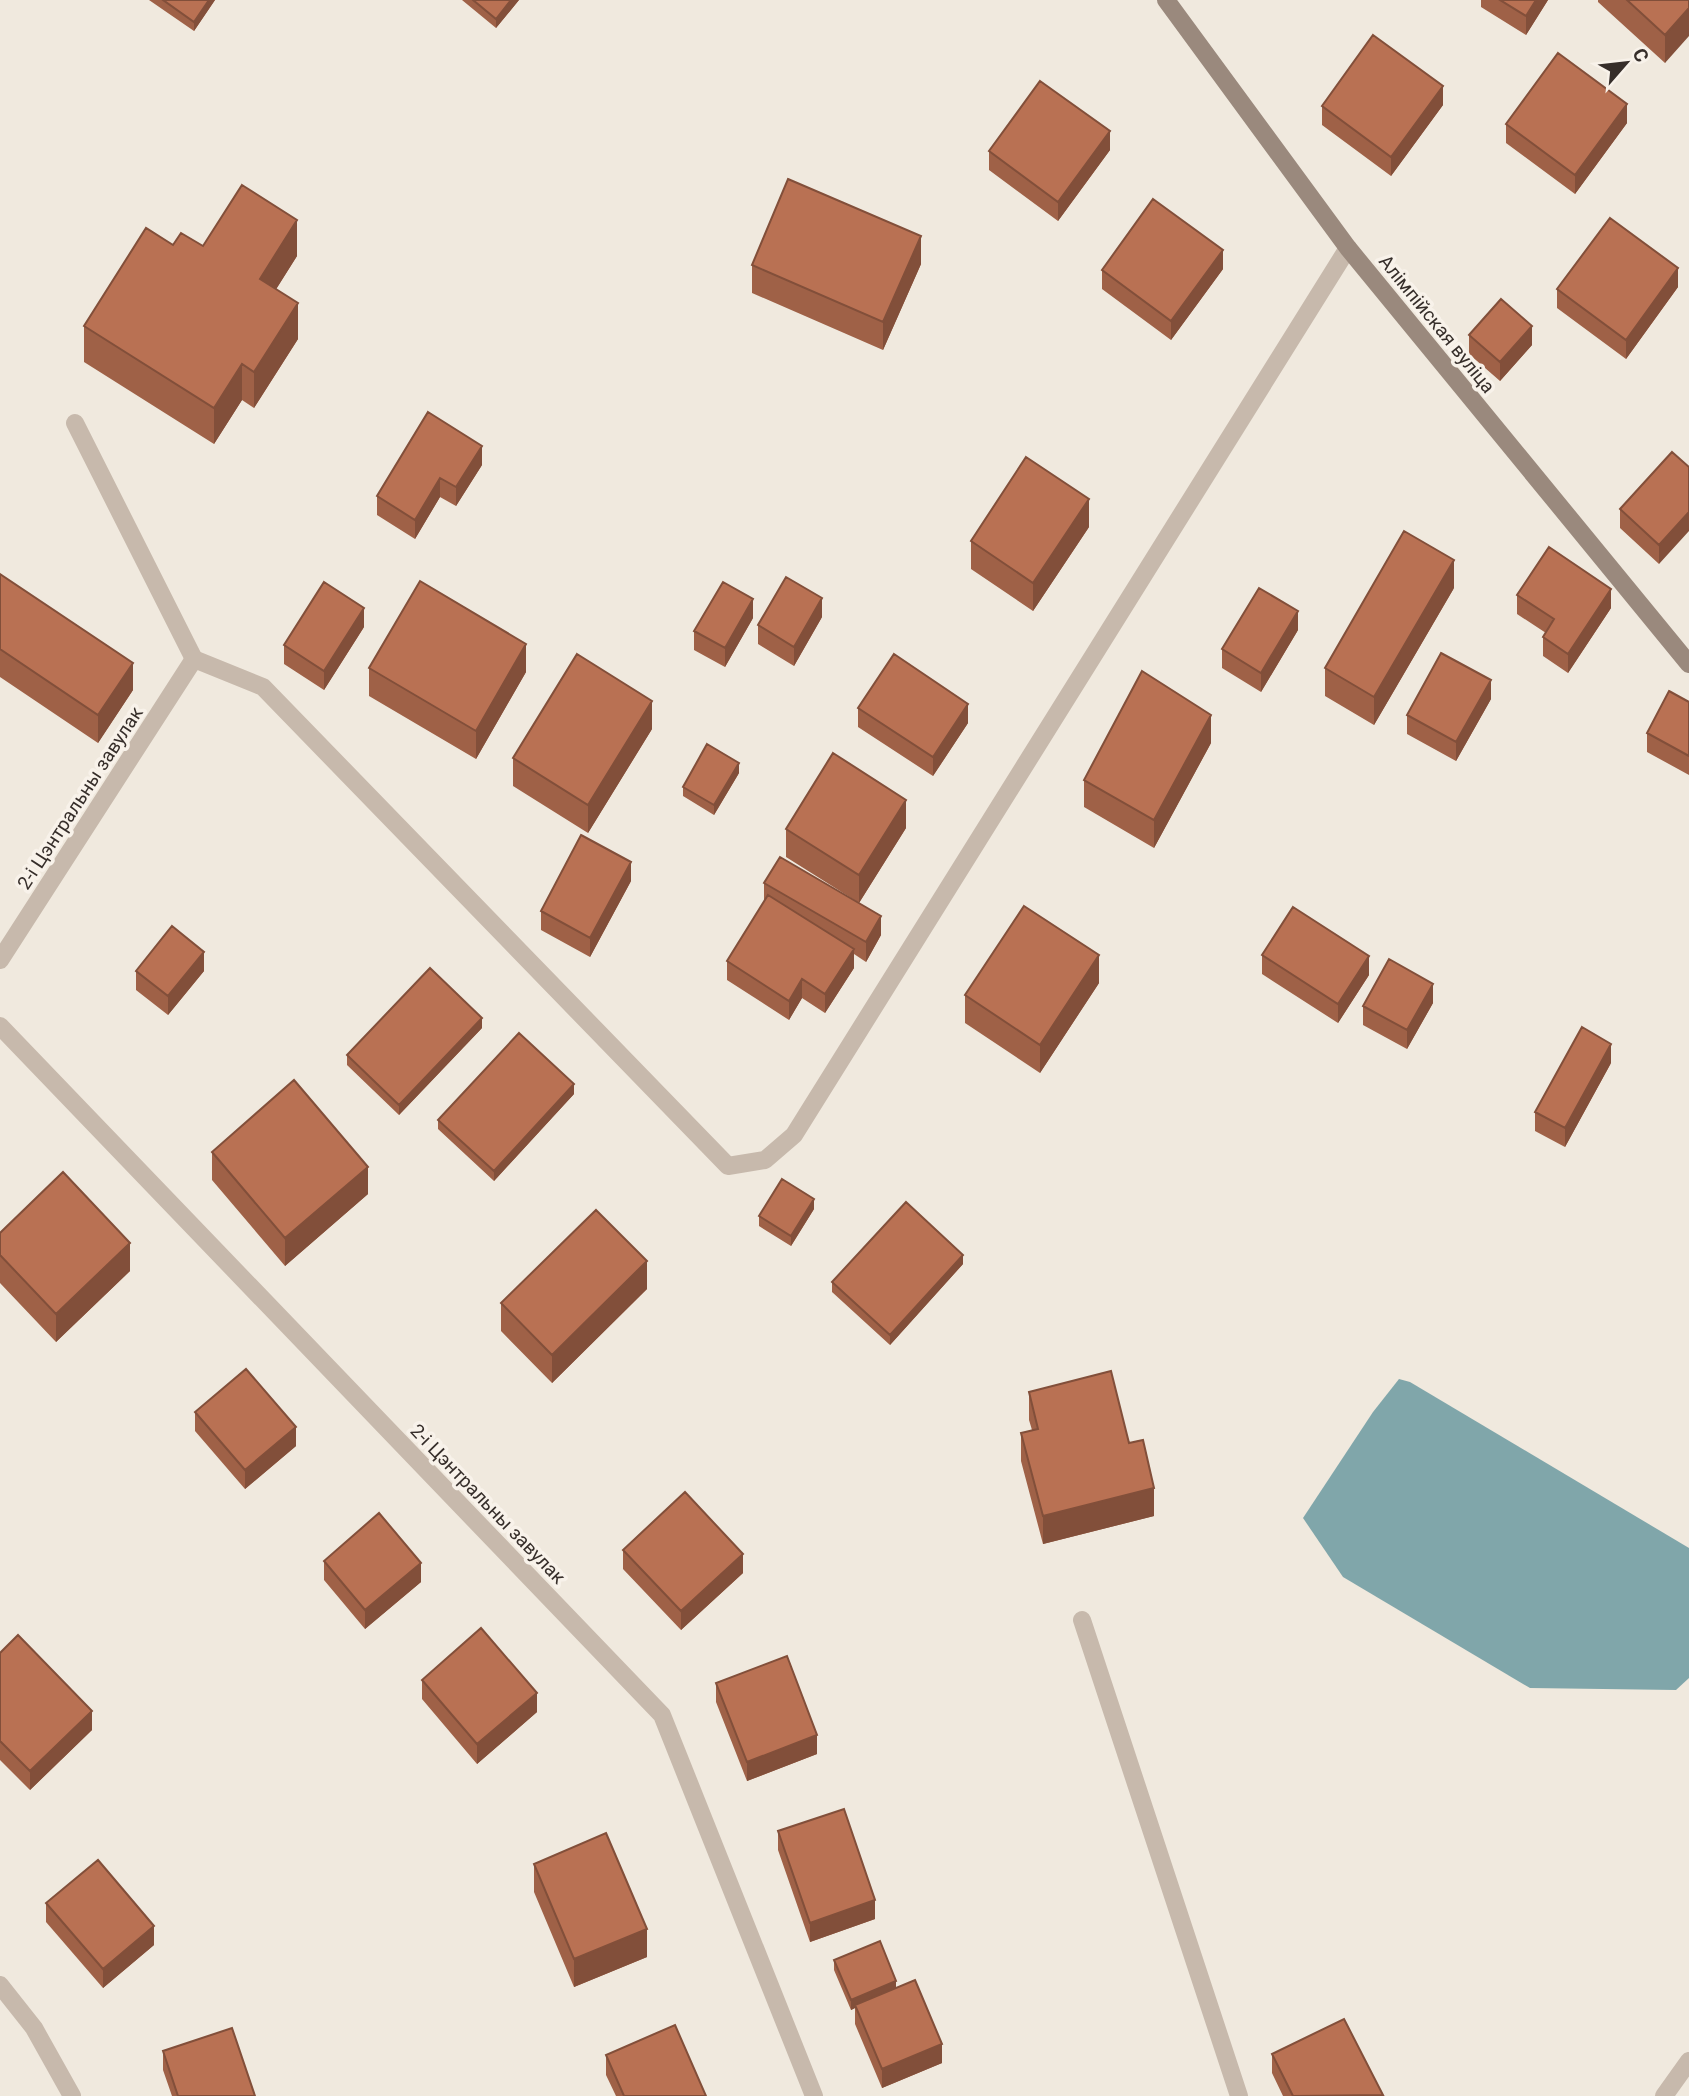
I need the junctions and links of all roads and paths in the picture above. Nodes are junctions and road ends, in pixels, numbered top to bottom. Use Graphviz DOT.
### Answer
graph roads {
  1 [pos="1166,0"];
  2 [pos="1348,248"];
  3 [pos="75,423"];
  4 [pos="194,659"];
  5 [pos="1689,664"];
  6 [pos="0,960"];
  7 [pos="0,1026"];
  8 [pos="1082,1619"];
  9 [pos="0,1985"];
  10 [pos="1689,2062"];
  11 [pos="72,2096"];
  12 [pos="814,2096"];
  13 [pos="1239,2096"];
  14 [pos="1664,2096"];
  1 -- 2 [label="street, Алімпійская вуліца"];
  2 -- 4 [label="street"];
  2 -- 5 [label="street, Алімпійская вуліца"];
  3 -- 4 [label="street"];
  4 -- 6 [label="street, 2-і Цэнтральны завулак"];
  7 -- 12 [label="street, 2-і Цэнтральны завулак"];
  8 -- 13 [label="street"];
  9 -- 11 [label="street"];
  10 -- 14 [label="street"];
}
